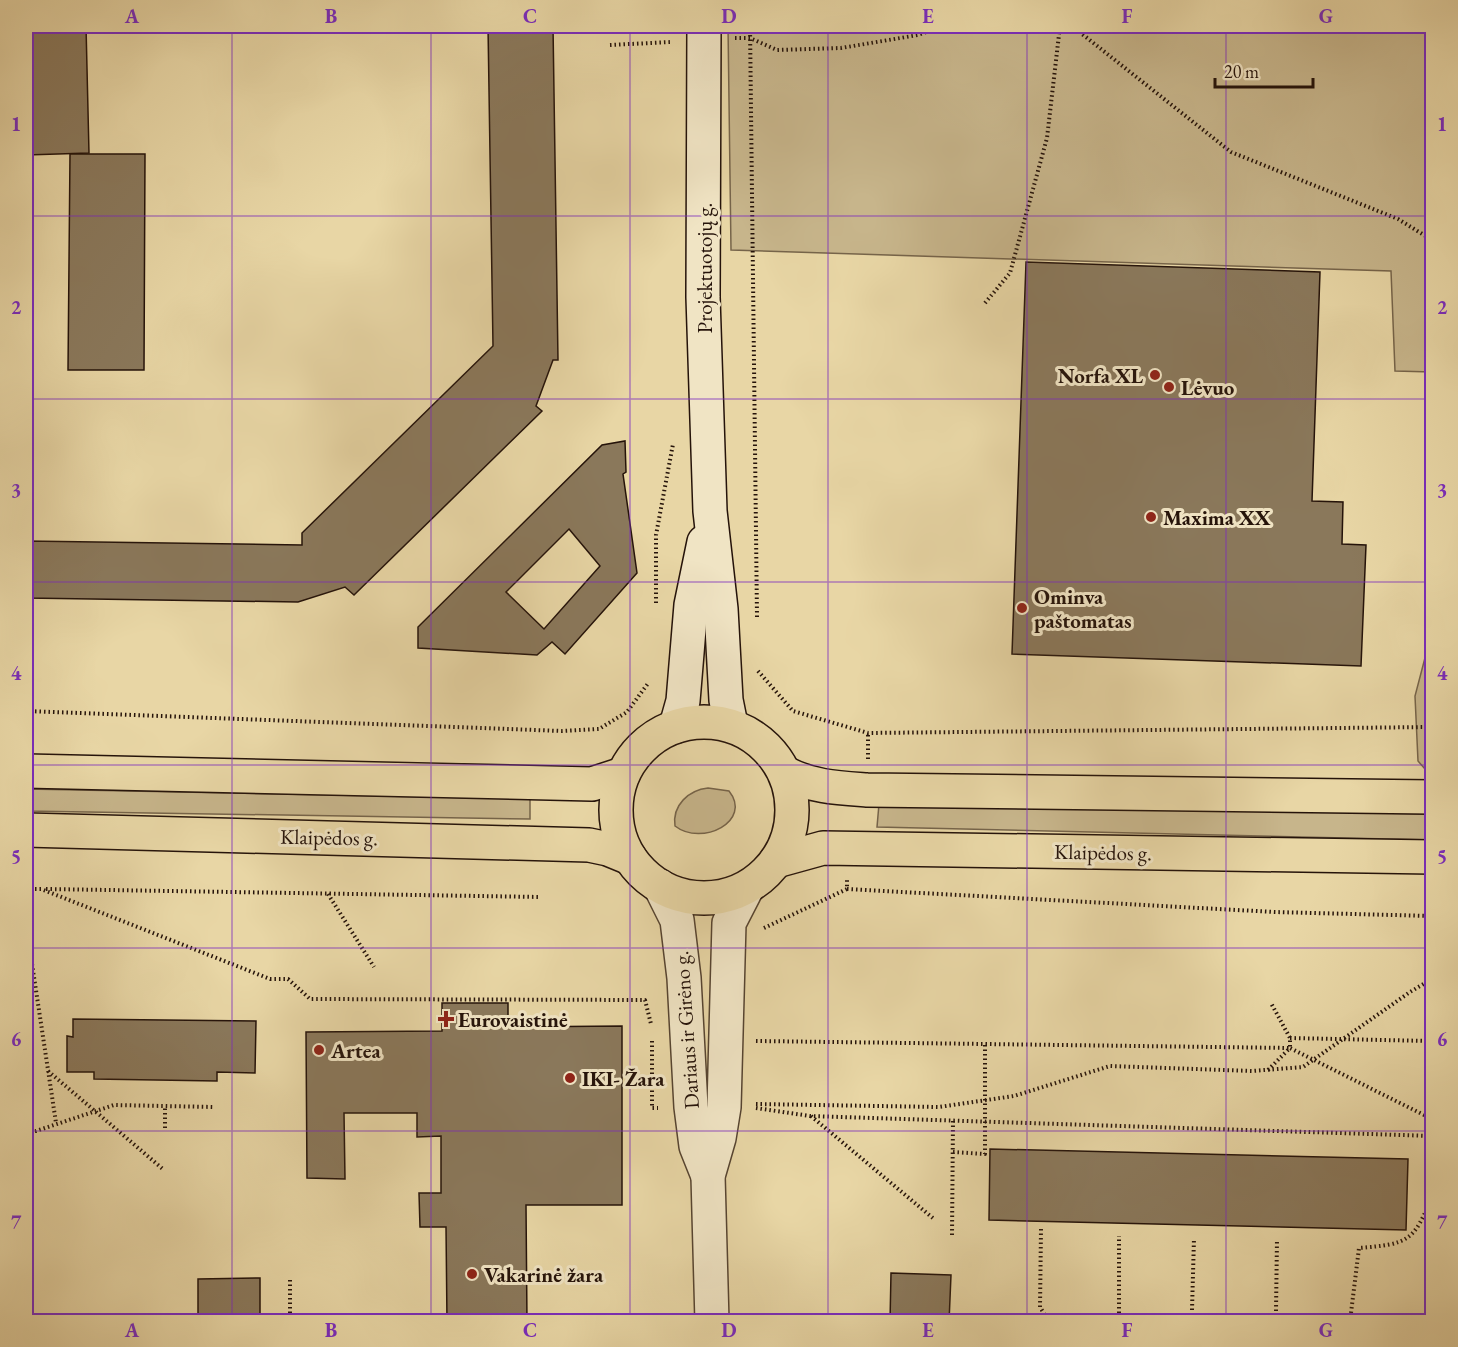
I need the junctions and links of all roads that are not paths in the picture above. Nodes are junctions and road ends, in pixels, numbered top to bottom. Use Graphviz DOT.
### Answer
graph roads {
  1 [pos="704,26"];
  2 [pos="710,511"];
  3 [pos="731,725"];
  4 [pos="676,726"];
  5 [pos="26,771"];
  6 [pos="785,773"];
  7 [pos="623,774"];
  8 [pos="1432,797"];
  9 [pos="26,830"];
  10 [pos="1432,857"];
  11 [pos="630,858"];
  12 [pos="776,861"];
  13 [pos="660,886"];
  14 [pos="747,888"];
  15 [pos="708,1176"];
  16 [pos="712,1322"];
  1 -- 2 [label="main road, Projektuotojų g."];
  2 -- 3 [label="main road, Projektuotojų g."];
  2 -- 4 [label="main road, Projektuotojų g."];
  3 -- 4 [label="highway, Klaipėdos g."];
  3 -- 6 [label="highway, Klaipėdos g."];
  4 -- 7 [label="highway, Klaipėdos g."];
  5 -- 7 [label="highway"];
  6 -- 8 [label="highway"];
  6 -- 12 [label="highway, Klaipėdos g."];
  7 -- 11 [label="highway, Klaipėdos g."];
  9 -- 11 [label="highway, Klaipėdos g."];
  10 -- 12 [label="highway, Klaipėdos g."];
  11 -- 13 [label="highway, Klaipėdos g."];
  12 -- 14 [label="highway, Klaipėdos g."];
  13 -- 14 [label="highway, Klaipėdos g."];
  13 -- 15 [label="main road, Dariaus ir Girėno g."];
  14 -- 15 [label="main road, Dariaus ir Girėno g."];
  15 -- 16 [label="main road, Dariaus ir Girėno g."];
}
